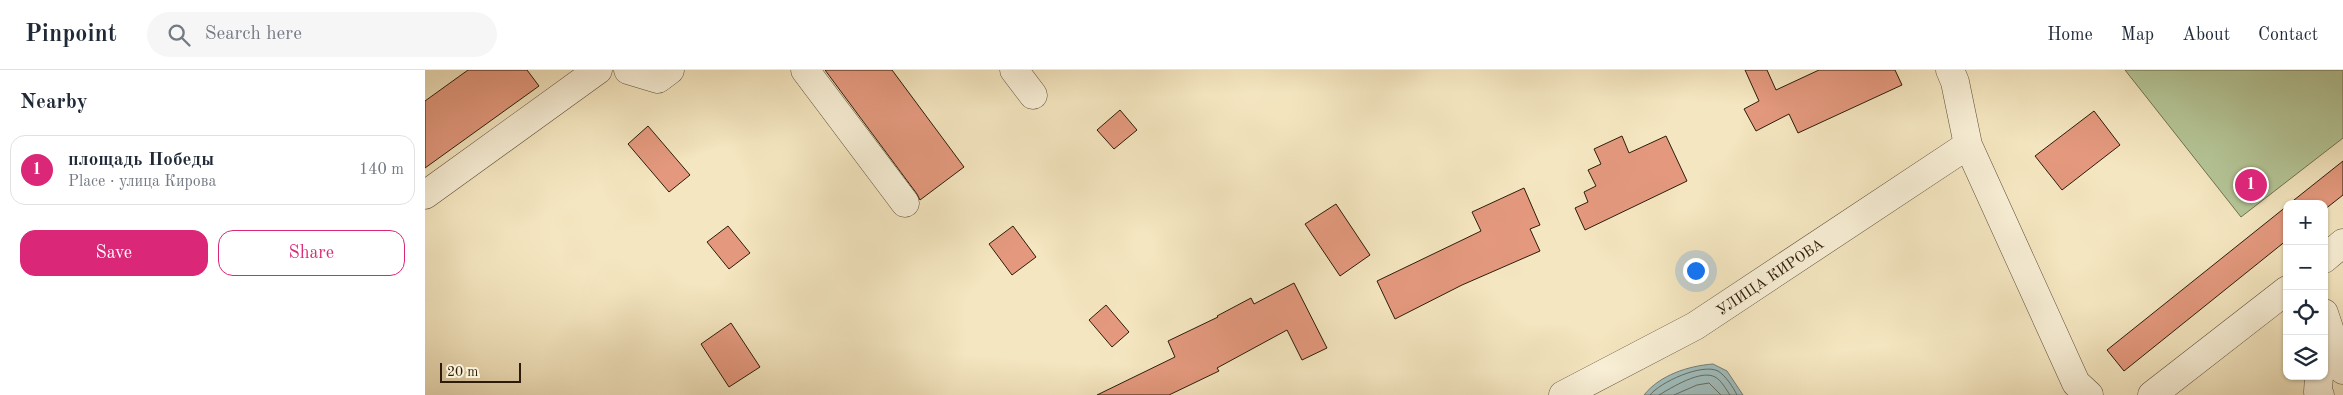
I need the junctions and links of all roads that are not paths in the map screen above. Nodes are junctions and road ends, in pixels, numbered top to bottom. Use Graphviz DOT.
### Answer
graph roads {
  1 [pos="598,70"];
  2 [pos="628,70"];
  3 [pos="670,70"];
  4 [pos="805,70"];
  5 [pos="1014,70"];
  6 [pos="1959,74"];
  7 [pos="1033,95"];
  8 [pos="1969,145"];
  9 [pos="425,196"];
  10 [pos="905,203"];
  11 [pos="2343,243"];
  12 [pos="2328,256"];
  13 [pos="2283,293"];
  14 [pos="2328,329"];
  15 [pos="2343,370"];
  16 [pos="2319,380"];
  17 [pos="1563,395"];
  18 [pos="2089,395"];
  19 [pos="2151,395"];
  20 [pos="2320,395"];
  1 -- 9 [label="street"];
  2 -- 3 [label="street"];
  4 -- 10 [label="street"];
  5 -- 7 [label="street"];
  6 -- 8 [label="street"];
  8 -- 17 [label="street, УЛИЦА КИРОВА"];
  8 -- 18 [label="street"];
  11 -- 12 [label="street"];
  13 -- 19 [label="street"];
  14 -- 15 [label="street"];
  16 -- 20 [label="street"];
}
